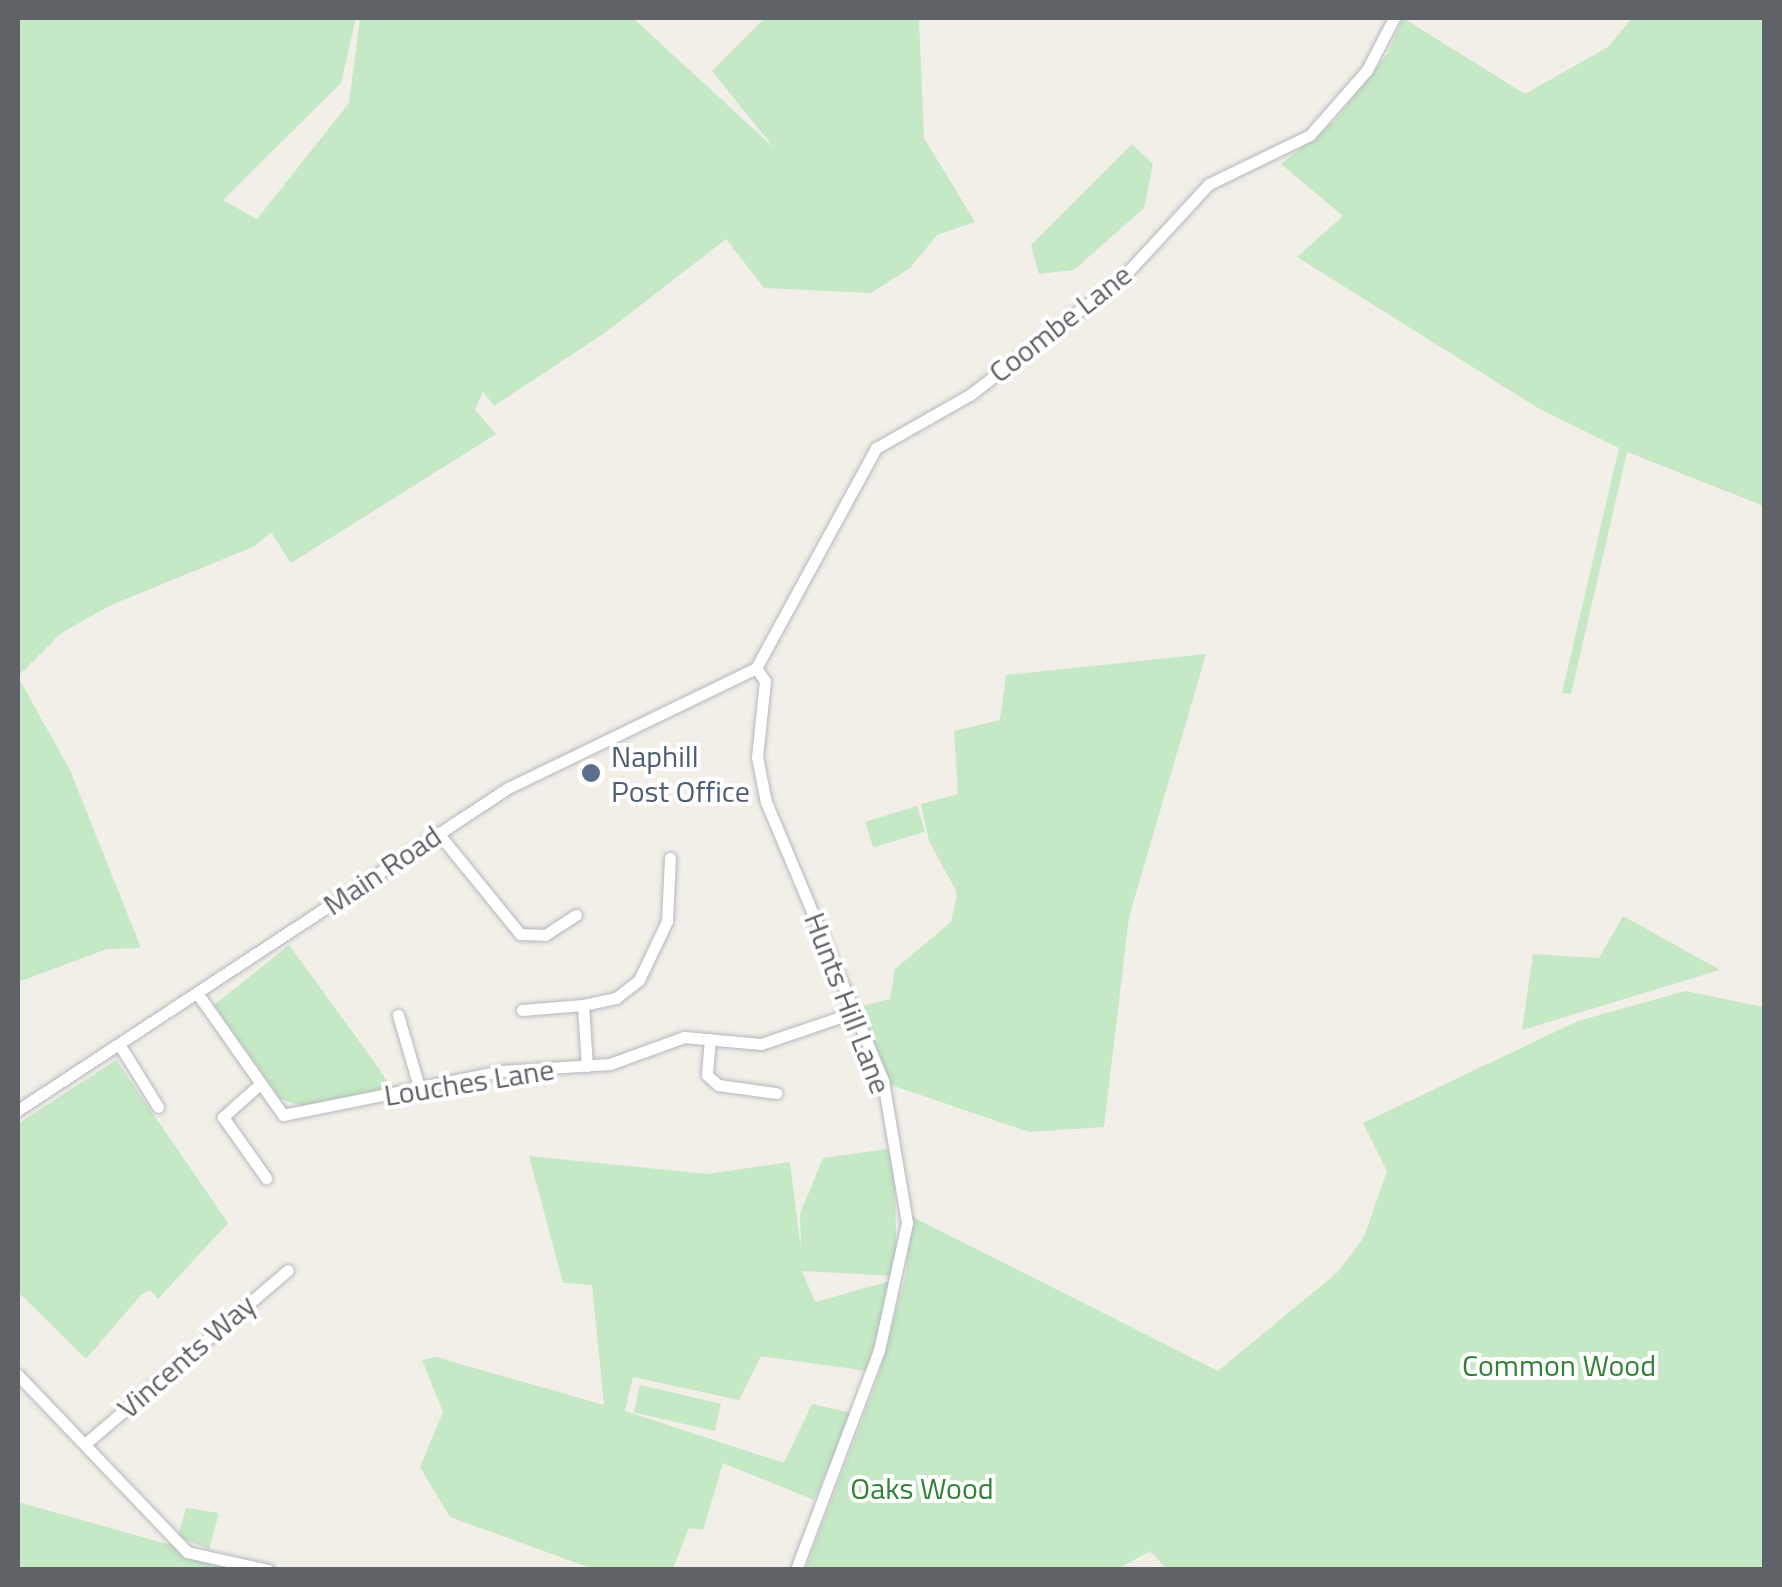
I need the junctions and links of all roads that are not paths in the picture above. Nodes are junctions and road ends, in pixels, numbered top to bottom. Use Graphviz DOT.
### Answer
graph roads {
  1 [pos="1394,18"];
  2 [pos="759,664"];
  3 [pos="438,834"];
  4 [pos="670,858"];
  5 [pos="576,915"];
  6 [pos="197,993"];
  7 [pos="583,1005"];
  8 [pos="522,1010"];
  9 [pos="856,1012"];
  10 [pos="398,1015"];
  11 [pos="710,1039"];
  12 [pos="119,1044"];
  13 [pos="587,1066"];
  14 [pos="260,1084"];
  15 [pos="419,1087"];
  16 [pos="776,1093"];
  17 [pos="158,1108"];
  18 [pos="18,1110"];
  19 [pos="266,1178"];
  20 [pos="288,1270"];
  21 [pos="18,1374"];
  22 [pos="85,1444"];
  23 [pos="268,1570"];
  24 [pos="796,1570"];
  1 -- 2 [label="street, Coombe Lane"];
  2 -- 3 [label="street, Main Road"];
  2 -- 9 [label="street, Hunts Hill Lane"];
  3 -- 5 [label="street"];
  3 -- 6 [label="street, Main Road"];
  4 -- 7 [label="street"];
  6 -- 12 [label="street, Main Road"];
  6 -- 14 [label="street, Louches Lane"];
  7 -- 8 [label="street"];
  7 -- 13 [label="street"];
  9 -- 11 [label="street, Louches Lane"];
  9 -- 24 [label="street, Hunts Hill Lane"];
  10 -- 15 [label="street"];
  11 -- 13 [label="street, Louches Lane"];
  11 -- 16 [label="street"];
  12 -- 17 [label="street"];
  12 -- 18 [label="street, Main Road"];
  13 -- 15 [label="street, Louches Lane"];
  14 -- 15 [label="street, Louches Lane"];
  14 -- 19 [label="street"];
  20 -- 22 [label="street, Vincents Way"];
  21 -- 22 [label="street"];
  22 -- 23 [label="street"];
}
